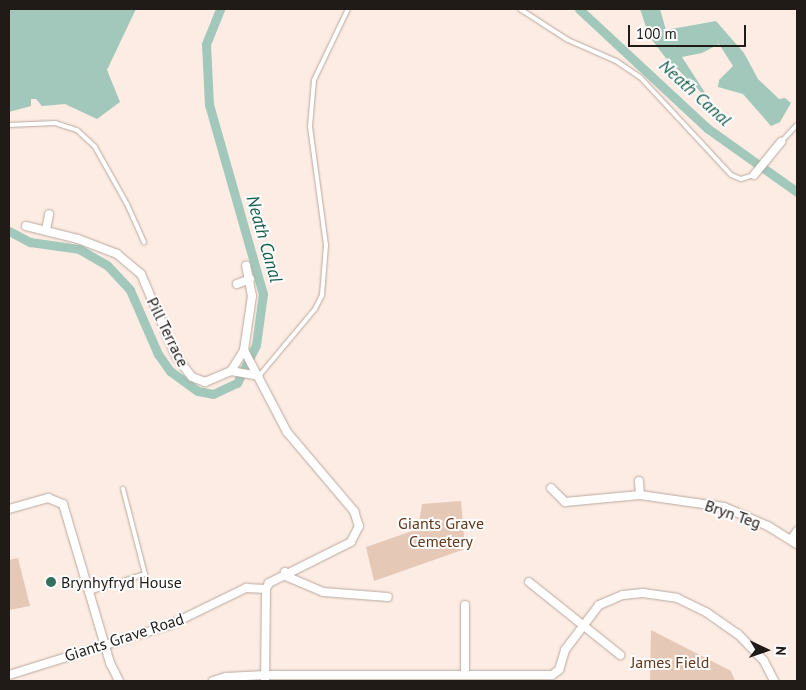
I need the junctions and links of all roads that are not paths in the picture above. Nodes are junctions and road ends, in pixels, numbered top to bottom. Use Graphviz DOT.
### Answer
graph roads {
  1 [pos="348,9"];
  2 [pos="520,9"];
  3 [pos="9,125"];
  4 [pos="797,125"];
  5 [pos="781,142"];
  6 [pos="754,175"];
  7 [pos="49,214"];
  8 [pos="26,226"];
  9 [pos="46,230"];
  10 [pos="144,242"];
  11 [pos="246,266"];
  12 [pos="250,279"];
  13 [pos="237,284"];
  14 [pos="245,352"];
  15 [pos="234,371"];
  16 [pos="259,376"];
  17 [pos="639,481"];
  18 [pos="551,488"];
  19 [pos="123,489"];
  20 [pos="640,495"];
  21 [pos="9,509"];
  22 [pos="797,531"];
  23 [pos="794,542"];
  24 [pos="285,572"];
  25 [pos="529,582"];
  26 [pos="268,586"];
  27 [pos="89,592"];
  28 [pos="388,596"];
  29 [pos="465,605"];
  30 [pos="582,624"];
  31 [pos="105,645"];
  32 [pos="620,655"];
  33 [pos="9,674"];
  34 [pos="465,674"];
  35 [pos="265,678"];
  36 [pos="322,678"];
  37 [pos="451,678"];
  38 [pos="226,679"];
  39 [pos="542,679"];
  40 [pos="120,681"];
  41 [pos="212,681"];
  42 [pos="774,681"];
  1 -- 16 [label="lane"];
  2 -- 6 [label="lane"];
  3 -- 10 [label="lane"];
  4 -- 5 [label="lane"];
  5 -- 6 [label="street"];
  7 -- 9 [label="street"];
  8 -- 9 [label="street"];
  9 -- 15 [label="street, Pill Terrace"];
  11 -- 12 [label="street"];
  12 -- 13 [label="street"];
  12 -- 14 [label="street"];
  14 -- 15 [label="street"];
  14 -- 16 [label="street"];
  15 -- 16 [label="street"];
  16 -- 24 [label="street"];
  17 -- 20 [label="street"];
  18 -- 20 [label="street, Bryn Teg"];
  19 -- 27 [label="lane"];
  20 -- 23 [label="street, Bryn Teg"];
  21 -- 27 [label="street"];
  22 -- 23 [label="street, Bryn Teg"];
  24 -- 26 [label="street"];
  24 -- 28 [label="street"];
  25 -- 30 [label="street"];
  26 -- 31 [label="street, Giants Grave Road"];
  26 -- 35 [label="street"];
  27 -- 31 [label="street"];
  29 -- 34 [label="street"];
  30 -- 32 [label="street"];
  30 -- 39 [label="street"];
  30 -- 42 [label="street"];
  31 -- 33 [label="street, Giants Grave Road"];
  31 -- 40 [label="street"];
  34 -- 37 [label="street"];
  34 -- 39 [label="street"];
  35 -- 36 [label="street"];
  35 -- 38 [label="street"];
  36 -- 37 [label="street"];
  38 -- 41 [label="street"];
}
